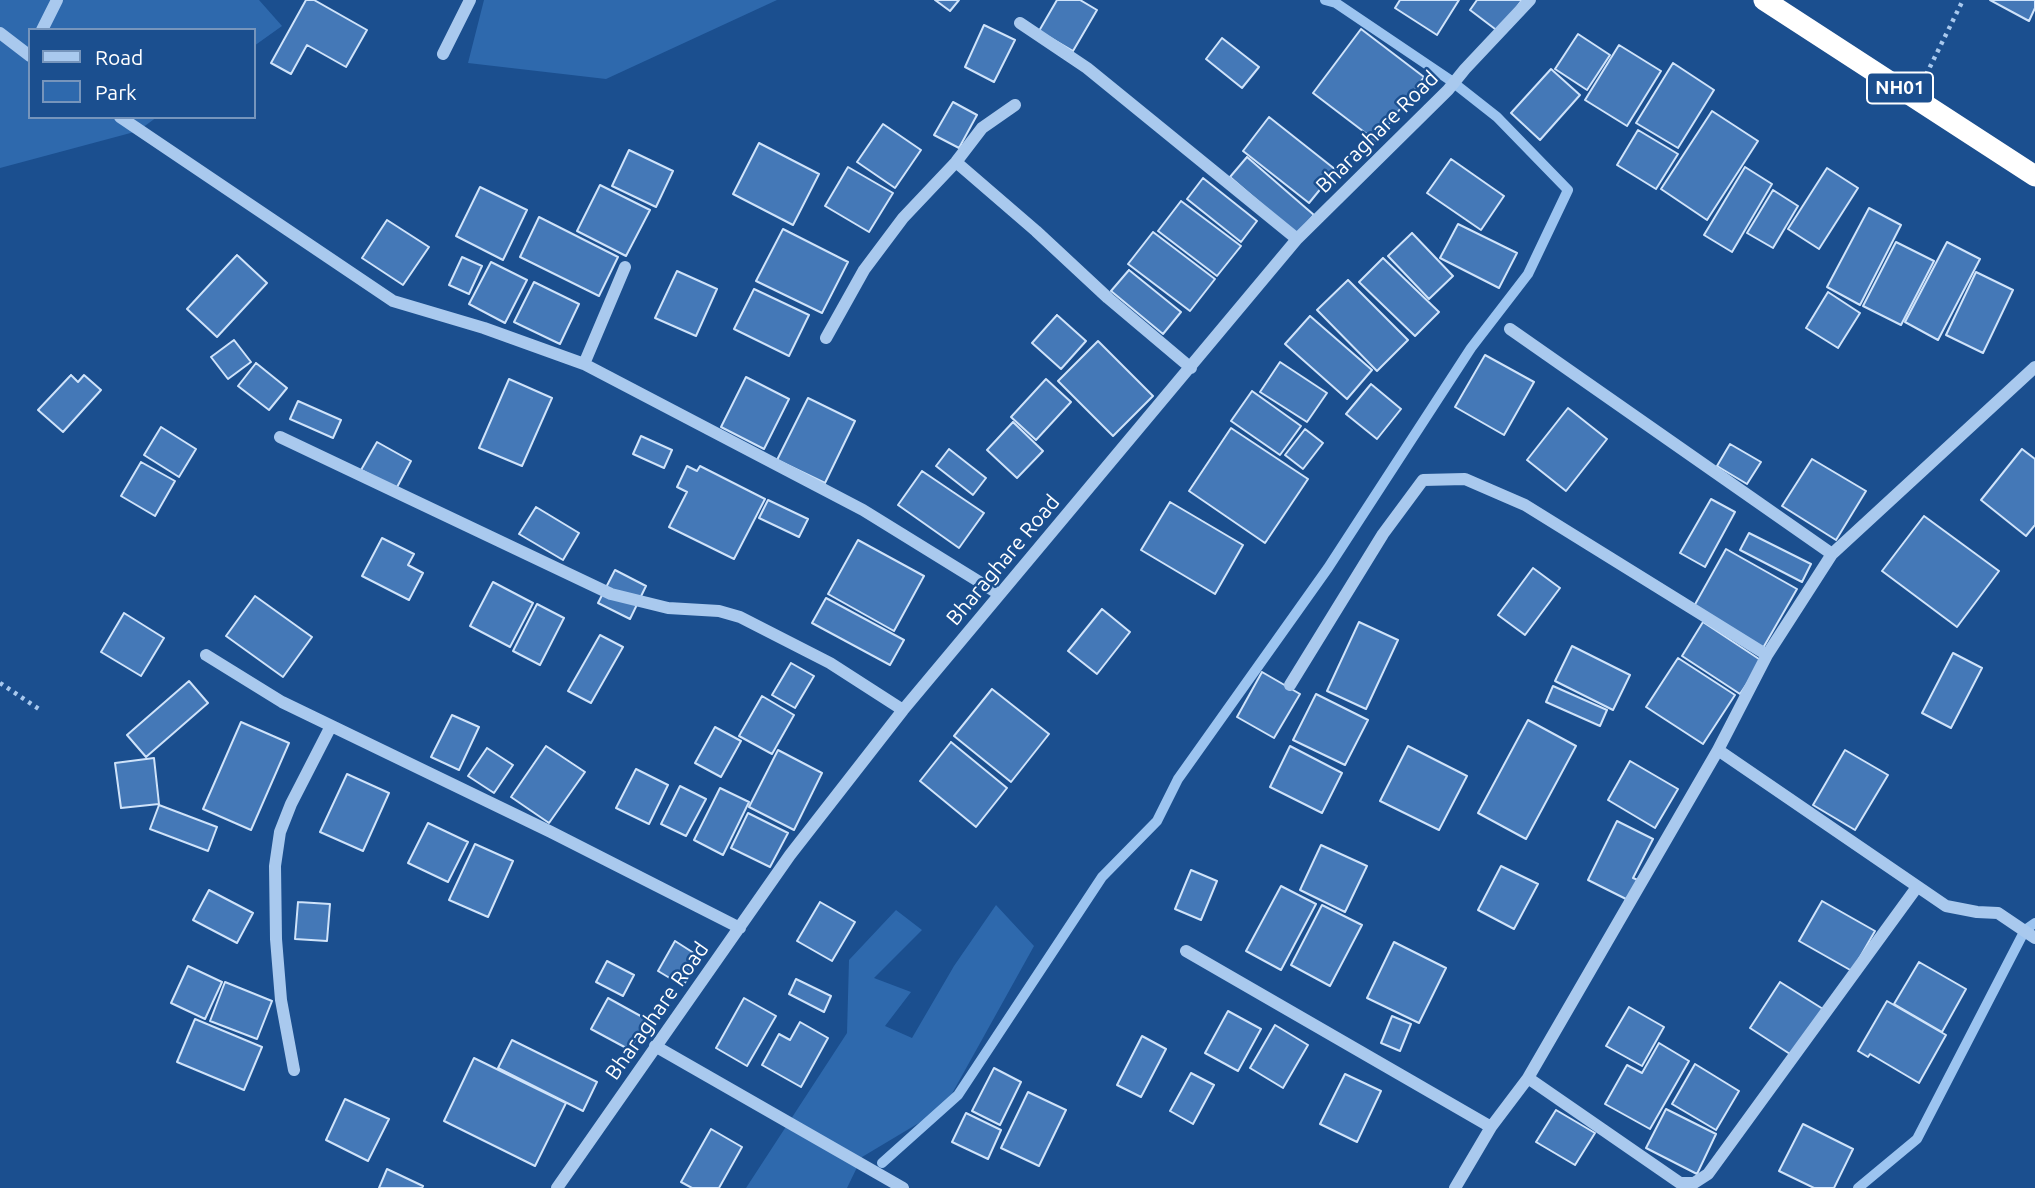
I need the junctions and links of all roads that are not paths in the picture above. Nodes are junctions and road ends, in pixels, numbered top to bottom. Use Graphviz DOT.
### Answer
graph roads {
  1 [pos="57,0"];
  2 [pos="470,0"];
  3 [pos="1530,0"];
  4 [pos="1764,0"];
  5 [pos="1020,23"];
  6 [pos="42,28"];
  7 [pos="0,33"];
  8 [pos="28,53"];
  9 [pos="443,54"];
  10 [pos="1015,105"];
  11 [pos="123,119"];
  12 [pos="956,162"];
  13 [pos="2035,176"];
  14 [pos="1297,239"];
  15 [pos="625,267"];
  16 [pos="1510,329"];
  17 [pos="826,338"];
  18 [pos="584,364"];
  19 [pos="2035,367"];
  20 [pos="1191,368"];
  21 [pos="280,437"];
  22 [pos="1832,554"];
  23 [pos="999,594"];
  24 [pos="206,655"];
  25 [pos="1767,655"];
  26 [pos="1290,685"];
  27 [pos="904,710"];
  28 [pos="331,726"];
  29 [pos="1718,750"];
  30 [pos="1917,887"];
  31 [pos="740,928"];
  32 [pos="2035,939"];
  33 [pos="1185,951"];
  34 [pos="655,1046"];
  35 [pos="293,1070"];
  36 [pos="1528,1078"];
  37 [pos="1491,1126"];
  38 [pos="557,1188"];
  39 [pos="903,1188"];
  40 [pos="1455,1188"];
  1 -- 6 [label="street"];
  2 -- 9 [label="street"];
  3 -- 14 [label="street, Bharaghare Road"];
  4 -- 13 [label="highway, NH01"];
  5 -- 14 [label="street"];
  7 -- 8 [label="street"];
  10 -- 12 [label="street"];
  11 -- 18 [label="street"];
  12 -- 17 [label="street"];
  12 -- 20 [label="street"];
  14 -- 20 [label="street, Bharaghare Road"];
  15 -- 18 [label="street"];
  16 -- 22 [label="street"];
  18 -- 23 [label="street"];
  19 -- 22 [label="street"];
  20 -- 23 [label="street, Bharaghare Road"];
  21 -- 27 [label="street"];
  22 -- 25 [label="street"];
  23 -- 27 [label="street, Bharaghare Road"];
  24 -- 28 [label="street"];
  25 -- 26 [label="street"];
  25 -- 29 [label="street"];
  27 -- 31 [label="street, Bharaghare Road"];
  28 -- 31 [label="street"];
  28 -- 35 [label="street"];
  29 -- 30 [label="street"];
  29 -- 36 [label="street"];
  30 -- 32 [label="street"];
  30 -- 36 [label="street"];
  31 -- 34 [label="street, Bharaghare Road"];
  33 -- 37 [label="street"];
  34 -- 38 [label="street, Bharaghare Road"];
  34 -- 39 [label="street"];
  36 -- 37 [label="street"];
  37 -- 40 [label="street"];
}
